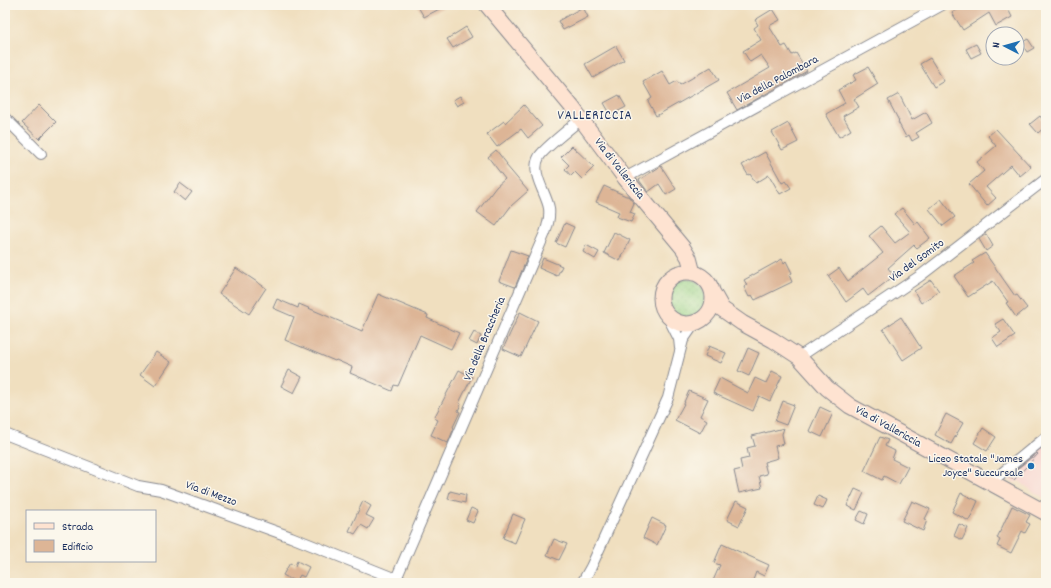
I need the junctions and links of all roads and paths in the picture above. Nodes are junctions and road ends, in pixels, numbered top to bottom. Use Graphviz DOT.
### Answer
graph roads {
  1 [pos="487,5"];
  2 [pos="942,5"];
  3 [pos="5,118"];
  4 [pos="580,120"];
  5 [pos="41,154"];
  6 [pos="625,178"];
  7 [pos="1046,179"];
  8 [pos="676,239"];
  9 [pos="693,273"];
  10 [pos="676,275"];
  11 [pos="713,293"];
  12 [pos="668,315"];
  13 [pos="699,321"];
  14 [pos="742,323"];
  15 [pos="680,350"];
  16 [pos="799,357"];
  17 [pos="5,434"];
  18 [pos="1046,437"];
  19 [pos="991,482"];
  20 [pos="1046,513"];
  21 [pos="396,579"];
  22 [pos="406,583"];
  23 [pos="582,583"];
  1 -- 4 [label="street, Via di Vallericcia"];
  2 -- 6 [label="street, Via della Palombara"];
  3 -- 5 [label="street"];
  4 -- 6 [label="street, Via di Vallericcia"];
  4 -- 21 [label="street, Via della Braccheria"];
  6 -- 8 [label="street, Via di Vallericcia"];
  7 -- 16 [label="street, Via del Gomito"];
  8 -- 9 [label="street, Via di Vallericcia"];
  8 -- 10 [label="street, Via di Vallericcia"];
  9 -- 10 [label="street"];
  9 -- 11 [label="street, Via di Vallericcia"];
  10 -- 12 [label="street, Via di Vallericcia"];
  11 -- 13 [label="street"];
  11 -- 14 [label="street, Via di Vallericcia"];
  12 -- 13 [label="street, Via di Vallericcia"];
  12 -- 15 [label="street"];
  13 -- 14 [label="street, Via di Vallericcia"];
  13 -- 15 [label="street"];
  14 -- 16 [label="street, Via di Vallericcia"];
  15 -- 23 [label="street"];
  16 -- 19 [label="street, Via di Vallericcia"];
  17 -- 21 [label="street, Via di Mezzo"];
  18 -- 19 [label="street"];
  19 -- 20 [label="street, Via di Vallericcia"];
  21 -- 22 [label="street, Via di Mezzo"];
}
